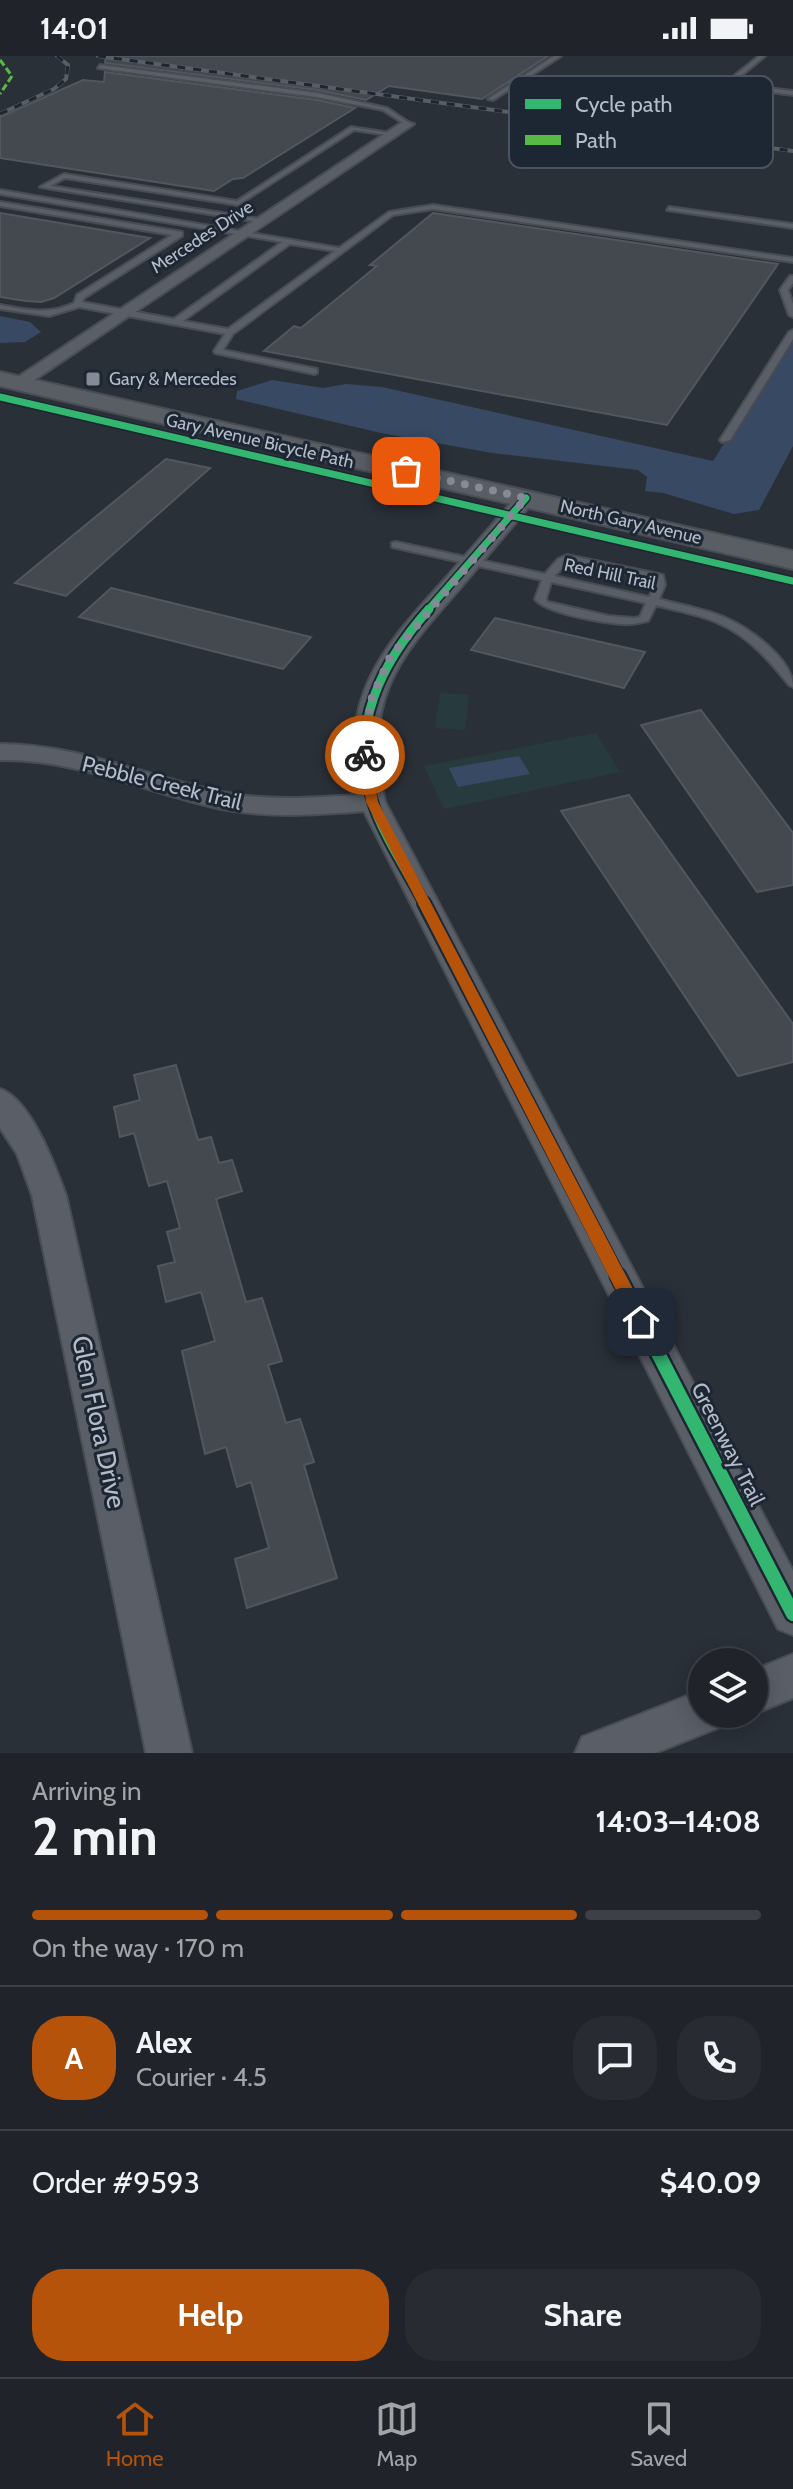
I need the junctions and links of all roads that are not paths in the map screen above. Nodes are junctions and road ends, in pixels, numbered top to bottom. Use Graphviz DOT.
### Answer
graph roads {
  1 [pos="558,56"];
  2 [pos="762,56"];
  3 [pos="100,67"];
  4 [pos="527,76"];
  5 [pos="737,76"];
  6 [pos="509,87"];
  7 [pos="773,91"];
  8 [pos="793,93"];
  9 [pos="491,99"];
  10 [pos="408,124"];
  11 [pos="394,134"];
  12 [pos="0,192"];
  13 [pos="238,203"];
  14 [pos="0,204"];
  15 [pos="669,209"];
  16 [pos="222,214"];
  17 [pos="265,221"];
  18 [pos="793,226"];
  19 [pos="245,234"];
  20 [pos="289,241"];
  21 [pos="340,250"];
  22 [pos="793,260"];
  23 [pos="793,278"];
  24 [pos="78,304"];
  25 [pos="0,307"];
  26 [pos="124,312"];
  27 [pos="793,315"];
  28 [pos="176,322"];
  29 [pos="230,332"];
  30 [pos="793,332"];
  31 [pos="314,371"];
  32 [pos="9,381"];
  33 [pos="725,440"];
  34 [pos="526,498"];
  35 [pos="396,545"];
  36 [pos="793,560"];
  37 [pos="470,563"];
  38 [pos="547,579"];
  39 [pos="653,601"];
  40 [pos="793,683"];
  41 [pos="0,752"];
  42 [pos="372,802"];
  43 [pos="0,1101"];
  44 [pos="793,1614"];
  45 [pos="793,1676"];
  46 [pos="768,1686"];
  47 [pos="688,1718"];
  48 [pos="169,1753"];
  49 [pos="598,1753"];
  1 -- 4 [label="lane"];
  2 -- 5 [label="lane"];
  3 -- 10 [label="lane"];
  6 -- 9 [label="lane"];
  7 -- 8 [label="lane"];
  10 -- 11 [label="street, Mercedes Drive"];
  11 -- 13 [label="lane"];
  11 -- 17 [label="street, Mercedes Drive"];
  12 -- 19 [label="lane"];
  13 -- 16 [label="lane"];
  13 -- 16 [label="lane"];
  14 -- 24 [label="lane"];
  15 -- 18 [label="lane"];
  16 -- 17 [label="lane"];
  17 -- 19 [label="street, Mercedes Drive"];
  19 -- 20 [label="lane"];
  19 -- 26 [label="street, Mercedes Drive"];
  20 -- 21 [label="lane"];
  20 -- 28 [label="lane"];
  21 -- 22 [label="lane"];
  21 -- 29 [label="lane"];
  23 -- 27 [label="lane"];
  24 -- 25 [label="lane"];
  24 -- 26 [label="lane"];
  26 -- 28 [label="lane"];
  26 -- 32 [label="street, Mercedes Drive"];
  28 -- 29 [label="lane"];
  29 -- 31 [label="lane"];
  30 -- 33 [label="lane"];
  32 -- 34 [label="street, North Gary Avenue"];
  34 -- 36 [label="street, North Gary Avenue"];
  34 -- 37 [label="street, Greenway Trail"];
  35 -- 37 [label="lane, Red Hill Trail"];
  37 -- 38 [label="lane, Red Hill Trail"];
  37 -- 42 [label="street, Greenway Trail"];
  38 -- 39 [label="lane, Red Hill Trail"];
  38 -- 39 [label="lane"];
  38 -- 39 [label="lane"];
  39 -- 40 [label="lane, Red Hill Trail"];
  41 -- 42 [label="street, Pebble Creek Trail"];
  42 -- 44 [label="street, Greenway Trail"];
  43 -- 48 [label="street, Glen Flora Drive"];
  45 -- 46 [label="street"];
  47 -- 49 [label="street"];
}
